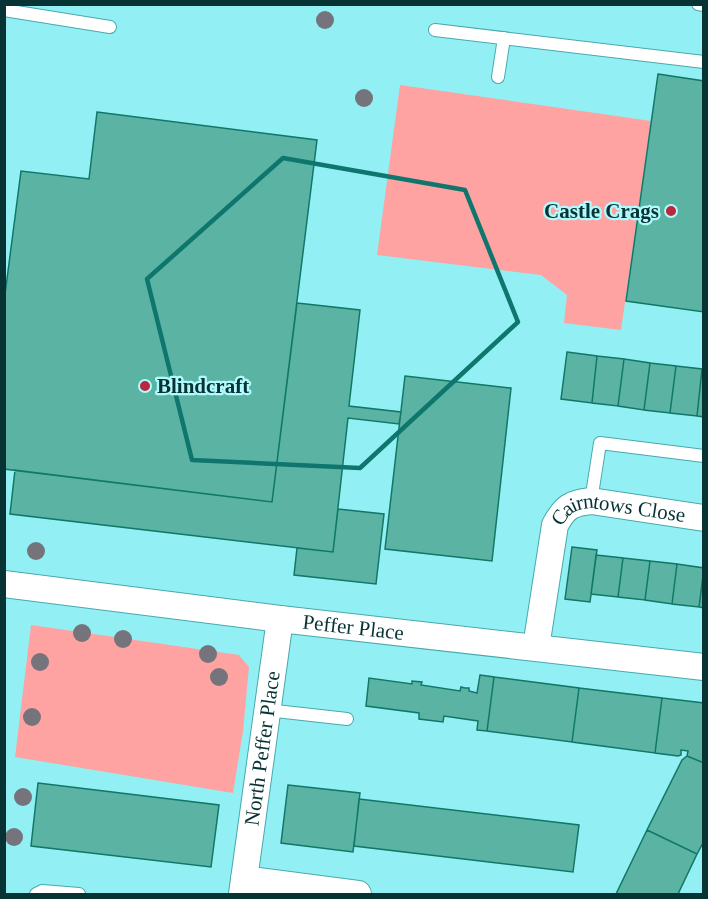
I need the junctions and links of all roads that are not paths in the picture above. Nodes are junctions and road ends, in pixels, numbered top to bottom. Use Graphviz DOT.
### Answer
graph roads {
  1 [pos="698,4"];
  2 [pos="704,5"];
  3 [pos="4,10"];
  4 [pos="110,27"];
  5 [pos="435,30"];
  6 [pos="504,38"];
  7 [pos="704,62"];
  8 [pos="498,77"];
  9 [pos="704,456"];
  10 [pos="591,501"];
  11 [pos="704,518"];
  12 [pos="4,584"];
  13 [pos="280,619"];
  14 [pos="536,647"];
  15 [pos="704,667"];
  16 [pos="267,710"];
  17 [pos="347,719"];
  18 [pos="243,887"];
  19 [pos="36,894"];
  20 [pos="80,894"];
  21 [pos="358,894"];
  1 -- 2 [label="lane"];
  3 -- 4 [label="lane"];
  5 -- 6 [label="lane"];
  6 -- 7 [label="lane"];
  6 -- 8 [label="lane"];
  9 -- 10 [label="lane"];
  10 -- 11 [label="street, Cairntows Close"];
  10 -- 14 [label="street, Cairntows Close"];
  12 -- 13 [label="street, Peffer Place"];
  13 -- 14 [label="street, Peffer Place"];
  13 -- 16 [label="street, North Peffer Place"];
  14 -- 15 [label="street, Peffer Place"];
  16 -- 17 [label="lane"];
  16 -- 18 [label="street, North Peffer Place"];
  18 -- 21 [label="street, North Peffer Place"];
  19 -- 20 [label="lane"];
}
